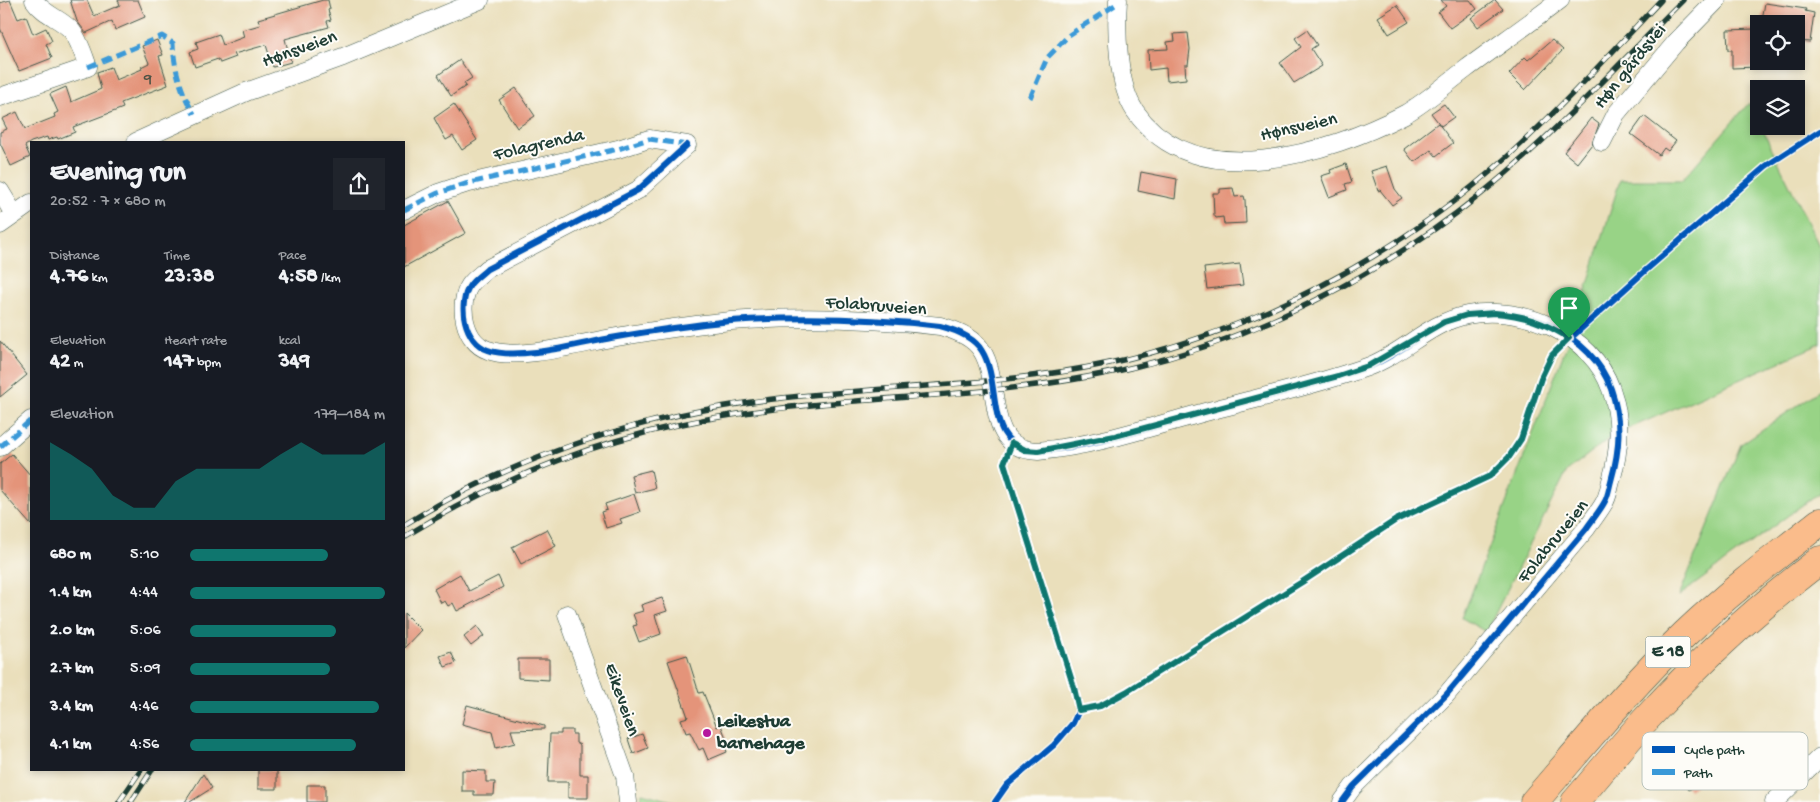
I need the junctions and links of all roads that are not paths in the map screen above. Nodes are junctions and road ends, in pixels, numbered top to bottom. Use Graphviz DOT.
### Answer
graph roads {
  1 [pos="34,0"];
  2 [pos="480,0"];
  3 [pos="1118,0"];
  4 [pos="1560,0"];
  5 [pos="1717,0"];
  6 [pos="0,97"];
  7 [pos="138,141"];
  8 [pos="1602,142"];
  9 [pos="687,146"];
  10 [pos="0,191"];
  11 [pos="30,204"];
  12 [pos="405,210"];
  13 [pos="14,214"];
  14 [pos="0,225"];
  15 [pos="30,421"];
  16 [pos="0,447"];
  17 [pos="1820,522"];
  18 [pos="1820,560"];
  19 [pos="567,614"];
  20 [pos="1820,757"];
  21 [pos="1808,769"];
  22 [pos="1786,790"];
  23 [pos="628,802"];
  24 [pos="1342,802"];
  25 [pos="1534,802"];
  26 [pos="1575,802"];
  27 [pos="1774,802"];
  1 -- 6 [label="street"];
  2 -- 7 [label="street, Hønsveien"];
  3 -- 4 [label="street, Hønsveien"];
  5 -- 8 [label="street, Høn gårdsvei"];
  9 -- 12 [label="street, Folagrenda"];
  9 -- 24 [label="street, Folabruveien"];
  10 -- 13 [label="street"];
  11 -- 13 [label="street"];
  13 -- 14 [label="street"];
  15 -- 16 [label="street"];
  17 -- 25 [label="highway, E 18"];
  18 -- 26 [label="highway, E 18"];
  19 -- 23 [label="street, Eikeveien"];
  20 -- 21 [label="street"];
  22 -- 27 [label="street"];
}
